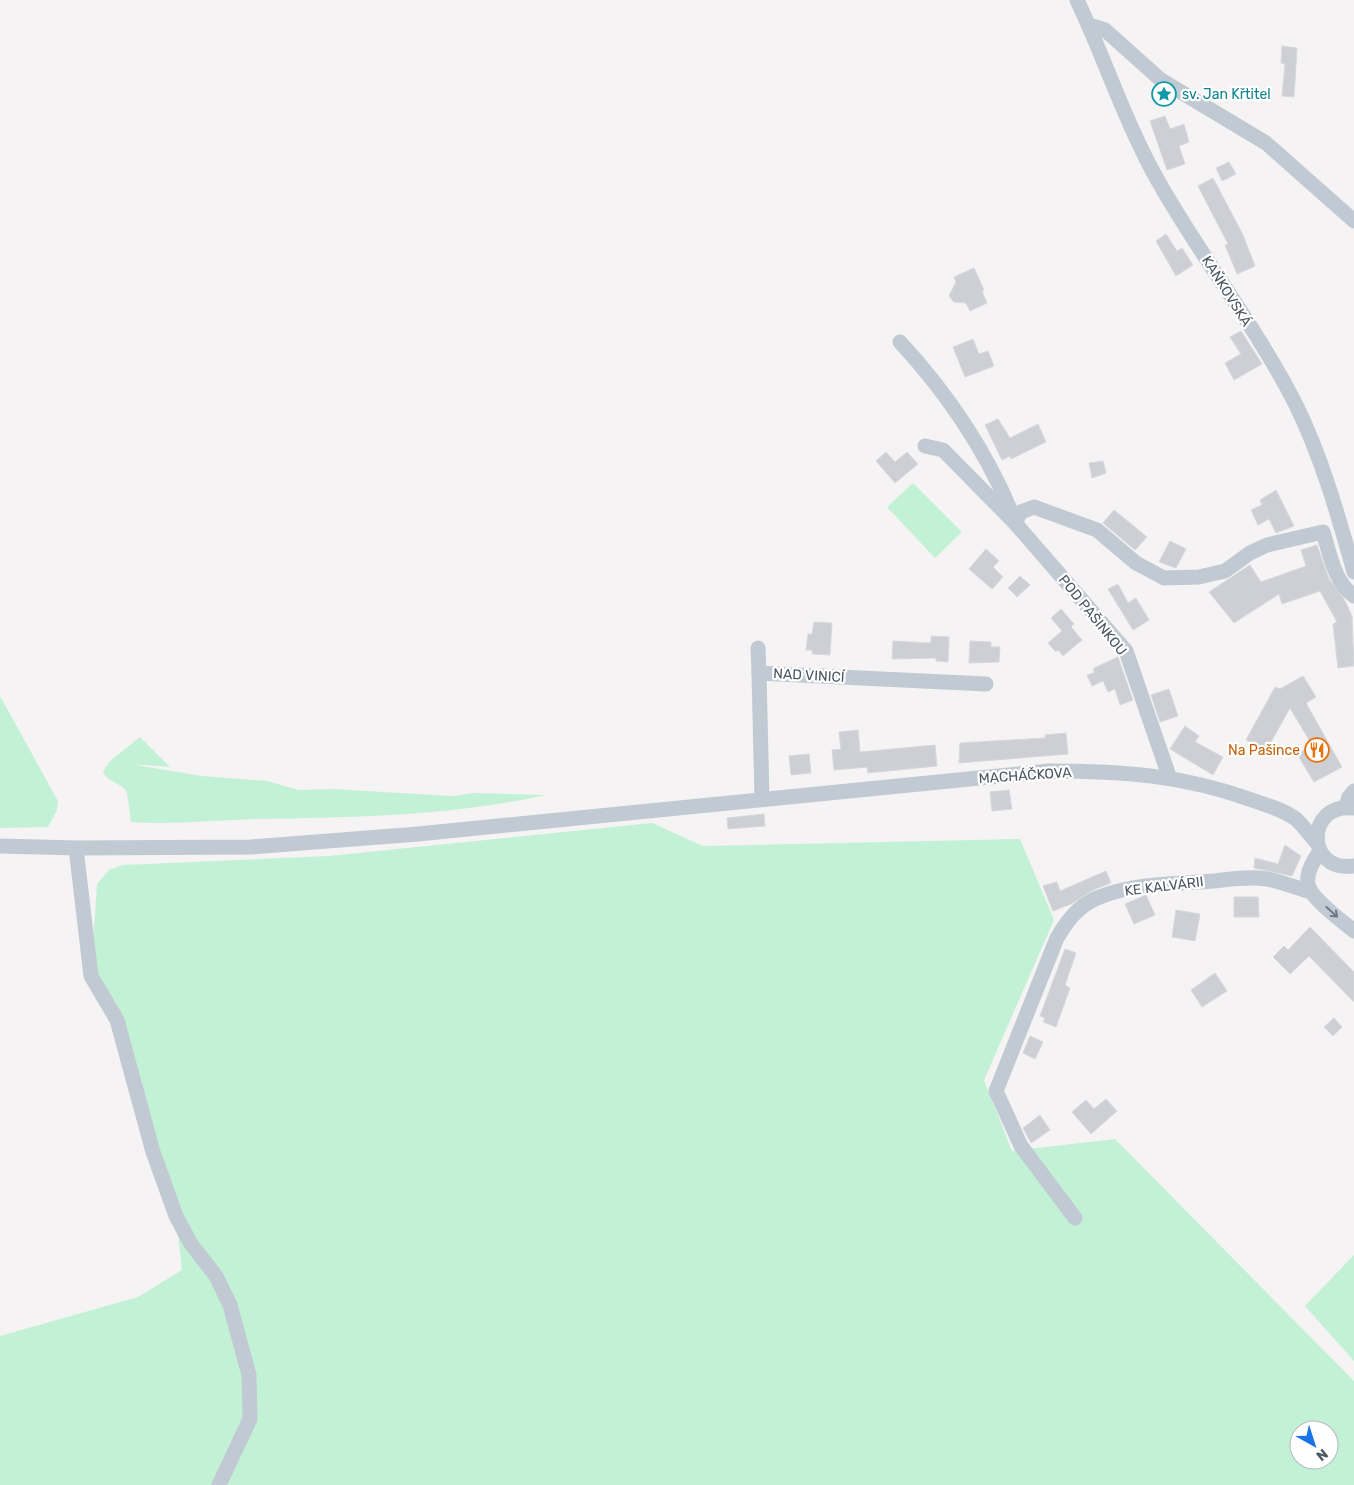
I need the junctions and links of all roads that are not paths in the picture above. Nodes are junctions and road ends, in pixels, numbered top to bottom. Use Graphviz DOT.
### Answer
graph roads {
  1 [pos="1077,0"];
  2 [pos="1086,21"];
  3 [pos="1354,221"];
  4 [pos="900,342"];
  5 [pos="925,446"];
  6 [pos="1015,522"];
  7 [pos="1354,572"];
  8 [pos="1354,596"];
  9 [pos="758,648"];
  10 [pos="759,673"];
  11 [pos="986,684"];
  12 [pos="1169,776"];
  13 [pos="1354,791"];
  14 [pos="762,799"];
  15 [pos="1350,808"];
  16 [pos="1296,819"];
  17 [pos="1323,819"];
  18 [pos="0,846"];
  19 [pos="1318,847"];
  20 [pos="76,848"];
  21 [pos="1354,866"];
  22 [pos="1311,892"];
  23 [pos="1354,931"];
  24 [pos="1075,1218"];
  25 [pos="219,1485"];
  1 -- 2 [label="street, KAŇKOVSKÁ"];
  2 -- 3 [label="street"];
  2 -- 7 [label="street, KAŇKOVSKÁ"];
  4 -- 6 [label="street, POD PAŠINKOU"];
  5 -- 6 [label="street, POD PAŠINKOU"];
  6 -- 8 [label="street"];
  6 -- 12 [label="street, POD PAŠINKOU"];
  9 -- 10 [label="street"];
  10 -- 11 [label="street, NAD VINICÍ"];
  10 -- 14 [label="street, NAD VINICÍ"];
  12 -- 14 [label="street, MACHÁČKOVA"];
  12 -- 16 [label="street, MACHÁČKOVA"];
  13 -- 15 [label="street"];
  14 -- 20 [label="street, MACHÁČKOVA"];
  15 -- 17 [label="street"];
  16 -- 17 [label="street"];
  16 -- 19 [label="street"];
  17 -- 19 [label="street"];
  18 -- 20 [label="street, MACHÁČKOVA"];
  19 -- 21 [label="street"];
  19 -- 22 [label="street"];
  20 -- 25 [label="street"];
  22 -- 23 [label="street, one-way"];
  22 -- 24 [label="street, KE KALVÁRII"];
}
